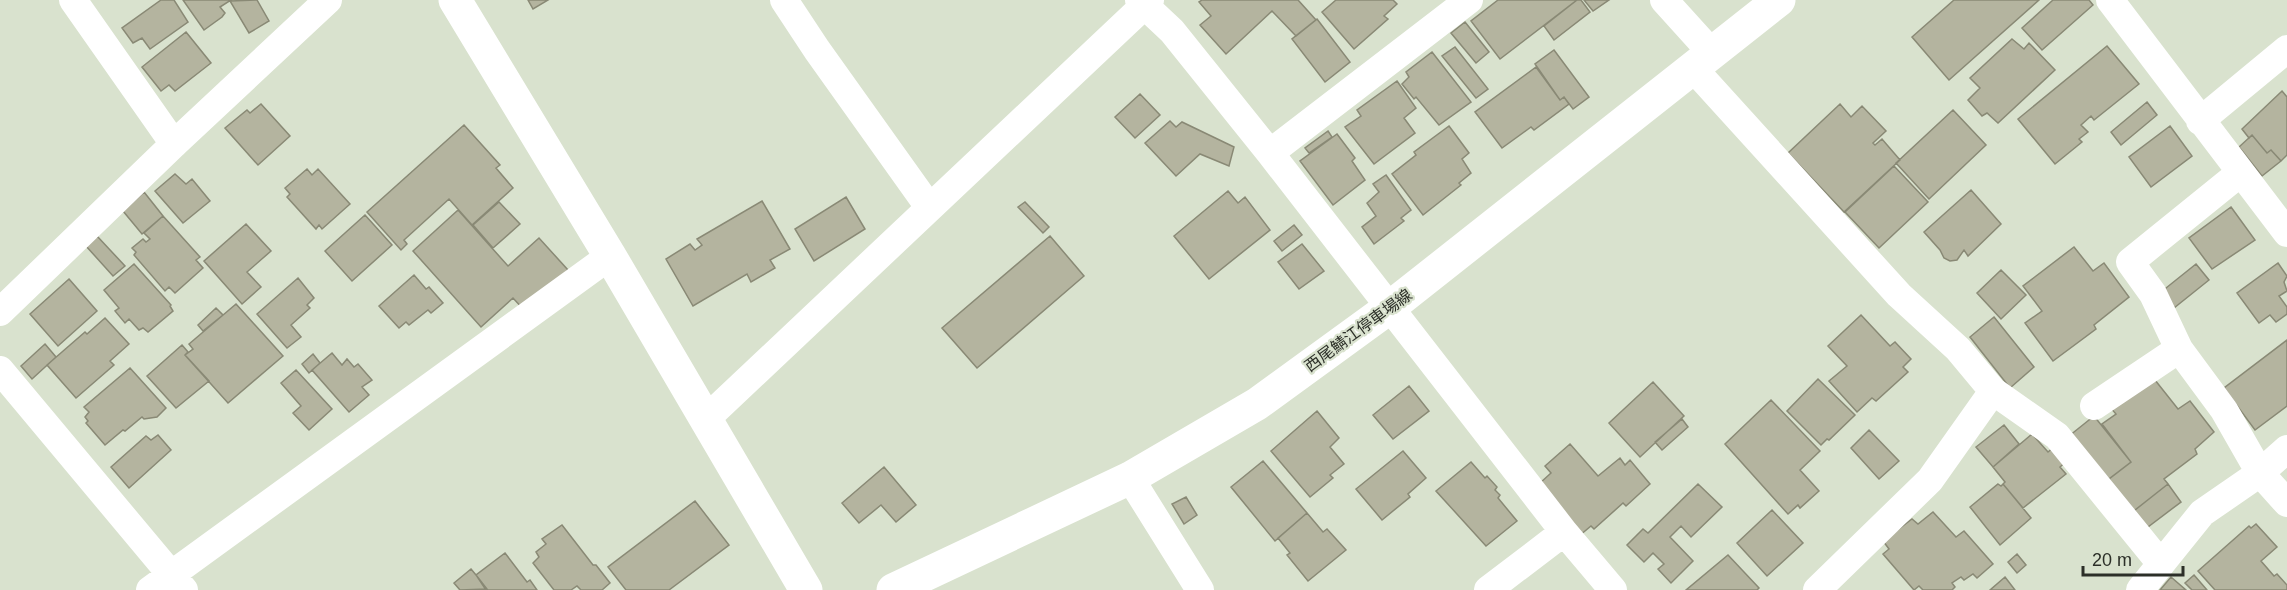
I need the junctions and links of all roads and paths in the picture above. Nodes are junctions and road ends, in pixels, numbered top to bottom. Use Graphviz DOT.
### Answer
graph roads {
  1 [pos="73,0"];
  2 [pos="328,0"];
  3 [pos="454,0"];
  4 [pos="784,0"];
  5 [pos="1469,0"];
  6 [pos="1664,0"];
  7 [pos="1779,0"];
  8 [pos="2110,0"];
  9 [pos="1144,2"];
  10 [pos="2287,49"];
  11 [pos="1702,60"];
  12 [pos="2200,121"];
  13 [pos="174,144"];
  14 [pos="1270,153"];
  15 [pos="2240,173"];
  16 [pos="929,207"];
  17 [pos="2287,233"];
  18 [pos="610,256"];
  19 [pos="1389,308"];
  20 [pos="0,312"];
  21 [pos="2178,349"];
  22 [pos="0,370"];
  23 [pos="1993,391"];
  24 [pos="2094,406"];
  25 [pos="706,419"];
  26 [pos="2287,449"];
  27 [pos="2260,473"];
  28 [pos="1130,478"];
  29 [pos="2287,503"];
  30 [pos="1564,532"];
  31 [pos="2161,564"];
  32 [pos="168,585"];
  33 [pos="806,590"];
  34 [pos="893,590"];
  35 [pos="1200,590"];
  36 [pos="1488,590"];
  37 [pos="1613,590"];
  38 [pos="1817,590"];
  39 [pos="2140,590"];
  1 -- 13 [label="street"];
  2 -- 13 [label="street"];
  3 -- 18 [label="main road"];
  4 -- 16 [label="street"];
  5 -- 14 [label="street"];
  6 -- 11 [label="street"];
  7 -- 11 [label="main road, 西尾鯖江停車場線"];
  8 -- 12 [label="street"];
  9 -- 14 [label="street"];
  9 -- 16 [label="street"];
  10 -- 12 [label="street"];
  11 -- 19 [label="main road, 西尾鯖江停車場線"];
  11 -- 23 [label="street"];
  12 -- 15 [label="street"];
  13 -- 20 [label="street"];
  14 -- 19 [label="street"];
  15 -- 17 [label="street"];
  15 -- 21 [label="street"];
  16 -- 25 [label="street"];
  18 -- 25 [label="main road"];
  18 -- 32 [label="street"];
  19 -- 28 [label="main road, 西尾鯖江停車場線"];
  19 -- 30 [label="street"];
  21 -- 24 [label="street"];
  21 -- 27 [label="street"];
  22 -- 32 [label="street"];
  23 -- 31 [label="street"];
  23 -- 38 [label="street"];
  25 -- 33 [label="main road"];
  26 -- 27 [label="street"];
  27 -- 29 [label="street"];
  27 -- 31 [label="street"];
  28 -- 34 [label="main road, 西尾鯖江停車場線"];
  28 -- 35 [label="street"];
  30 -- 36 [label="street"];
  30 -- 37 [label="street"];
  31 -- 39 [label="street"];
}
